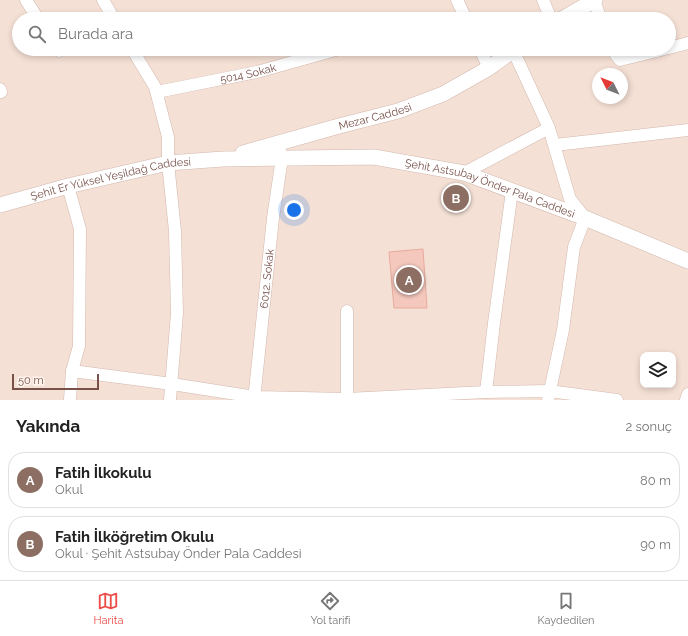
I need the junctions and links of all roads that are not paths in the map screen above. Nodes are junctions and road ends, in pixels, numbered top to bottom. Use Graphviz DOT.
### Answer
graph roads {
  1 [pos="26,0"];
  2 [pos="457,0"];
  3 [pos="543,0"];
  4 [pos="595,0"];
  5 [pos="105,1"];
  6 [pos="34,12"];
  7 [pos="110,12"];
  8 [pos="463,12"];
  9 [pos="548,12"];
  10 [pos="574,12"];
  11 [pos="599,12"];
  12 [pos="688,43"];
  13 [pos="676,46"];
  14 [pos="136,56"];
  15 [pos="314,56"];
  16 [pos="483,56"];
  17 [pos="506,56"];
  18 [pos="517,56"];
  19 [pos="616,56"];
  20 [pos="636,56"];
  21 [pos="489,68"];
  22 [pos="157,92"];
  23 [pos="549,128"];
  24 [pos="688,130"];
  25 [pos="277,144"];
  26 [pos="555,145"];
  27 [pos="282,158"];
  28 [pos="223,159"];
  29 [pos="168,163"];
  30 [pos="464,173"];
  31 [pos="68,186"];
  32 [pos="512,191"];
  33 [pos="0,205"];
  34 [pos="585,218"];
  35 [pos="688,261"];
  36 [pos="347,311"];
  37 [pos="72,371"];
  38 [pos="172,384"];
  39 [pos="486,392"];
  40 [pos="688,394"];
  41 [pos="548,396"];
  42 [pos="254,399"];
  43 [pos="70,400"];
  44 [pos="170,400"];
  45 [pos="347,400"];
  46 [pos="617,400"];
  47 [pos="686,400"];
  1 -- 6 [label="street"];
  2 -- 8 [label="street"];
  3 -- 9 [label="street"];
  4 -- 10 [label="street"];
  4 -- 11 [label="street"];
  5 -- 7 [label="street"];
  12 -- 13 [label="street"];
  14 -- 22 [label="street"];
  15 -- 22 [label="street, 5014 Sokak"];
  16 -- 21 [label="street"];
  17 -- 21 [label="street, Mezar Caddesi"];
  18 -- 23 [label="street"];
  19 -- 20 [label="street"];
  21 -- 25 [label="street, Mezar Caddesi"];
  22 -- 29 [label="street"];
  23 -- 26 [label="street"];
  23 -- 30 [label="street"];
  24 -- 26 [label="street"];
  25 -- 27 [label="street"];
  25 -- 28 [label="street, Mezar Caddesi"];
  26 -- 34 [label="street"];
  27 -- 28 [label="street, Şehit Astsubay Önder Pala Caddesi"];
  27 -- 30 [label="street, Şehit Astsubay Önder Pala Caddesi"];
  27 -- 42 [label="street, 6012. Sokak"];
  28 -- 29 [label="street, Şehit Er Yüksel Yeşildağ Caddesi"];
  29 -- 31 [label="street, Şehit Er Yüksel Yeşildağ Caddesi"];
  29 -- 38 [label="street"];
  30 -- 32 [label="street, Şehit Astsubay Önder Pala Caddesi"];
  31 -- 33 [label="street, Şehit Er Yüksel Yeşildağ Caddesi"];
  31 -- 37 [label="street"];
  32 -- 34 [label="street, Şehit Astsubay Önder Pala Caddesi"];
  32 -- 39 [label="street"];
  34 -- 35 [label="street, Şehit Astsubay Önder Pala Caddesi"];
  34 -- 41 [label="street"];
  36 -- 45 [label="street"];
  37 -- 38 [label="street"];
  37 -- 43 [label="street"];
  38 -- 42 [label="street"];
  38 -- 44 [label="street"];
  39 -- 41 [label="street"];
  39 -- 45 [label="street"];
  40 -- 47 [label="street"];
  41 -- 46 [label="street"];
  42 -- 45 [label="street"];
}
